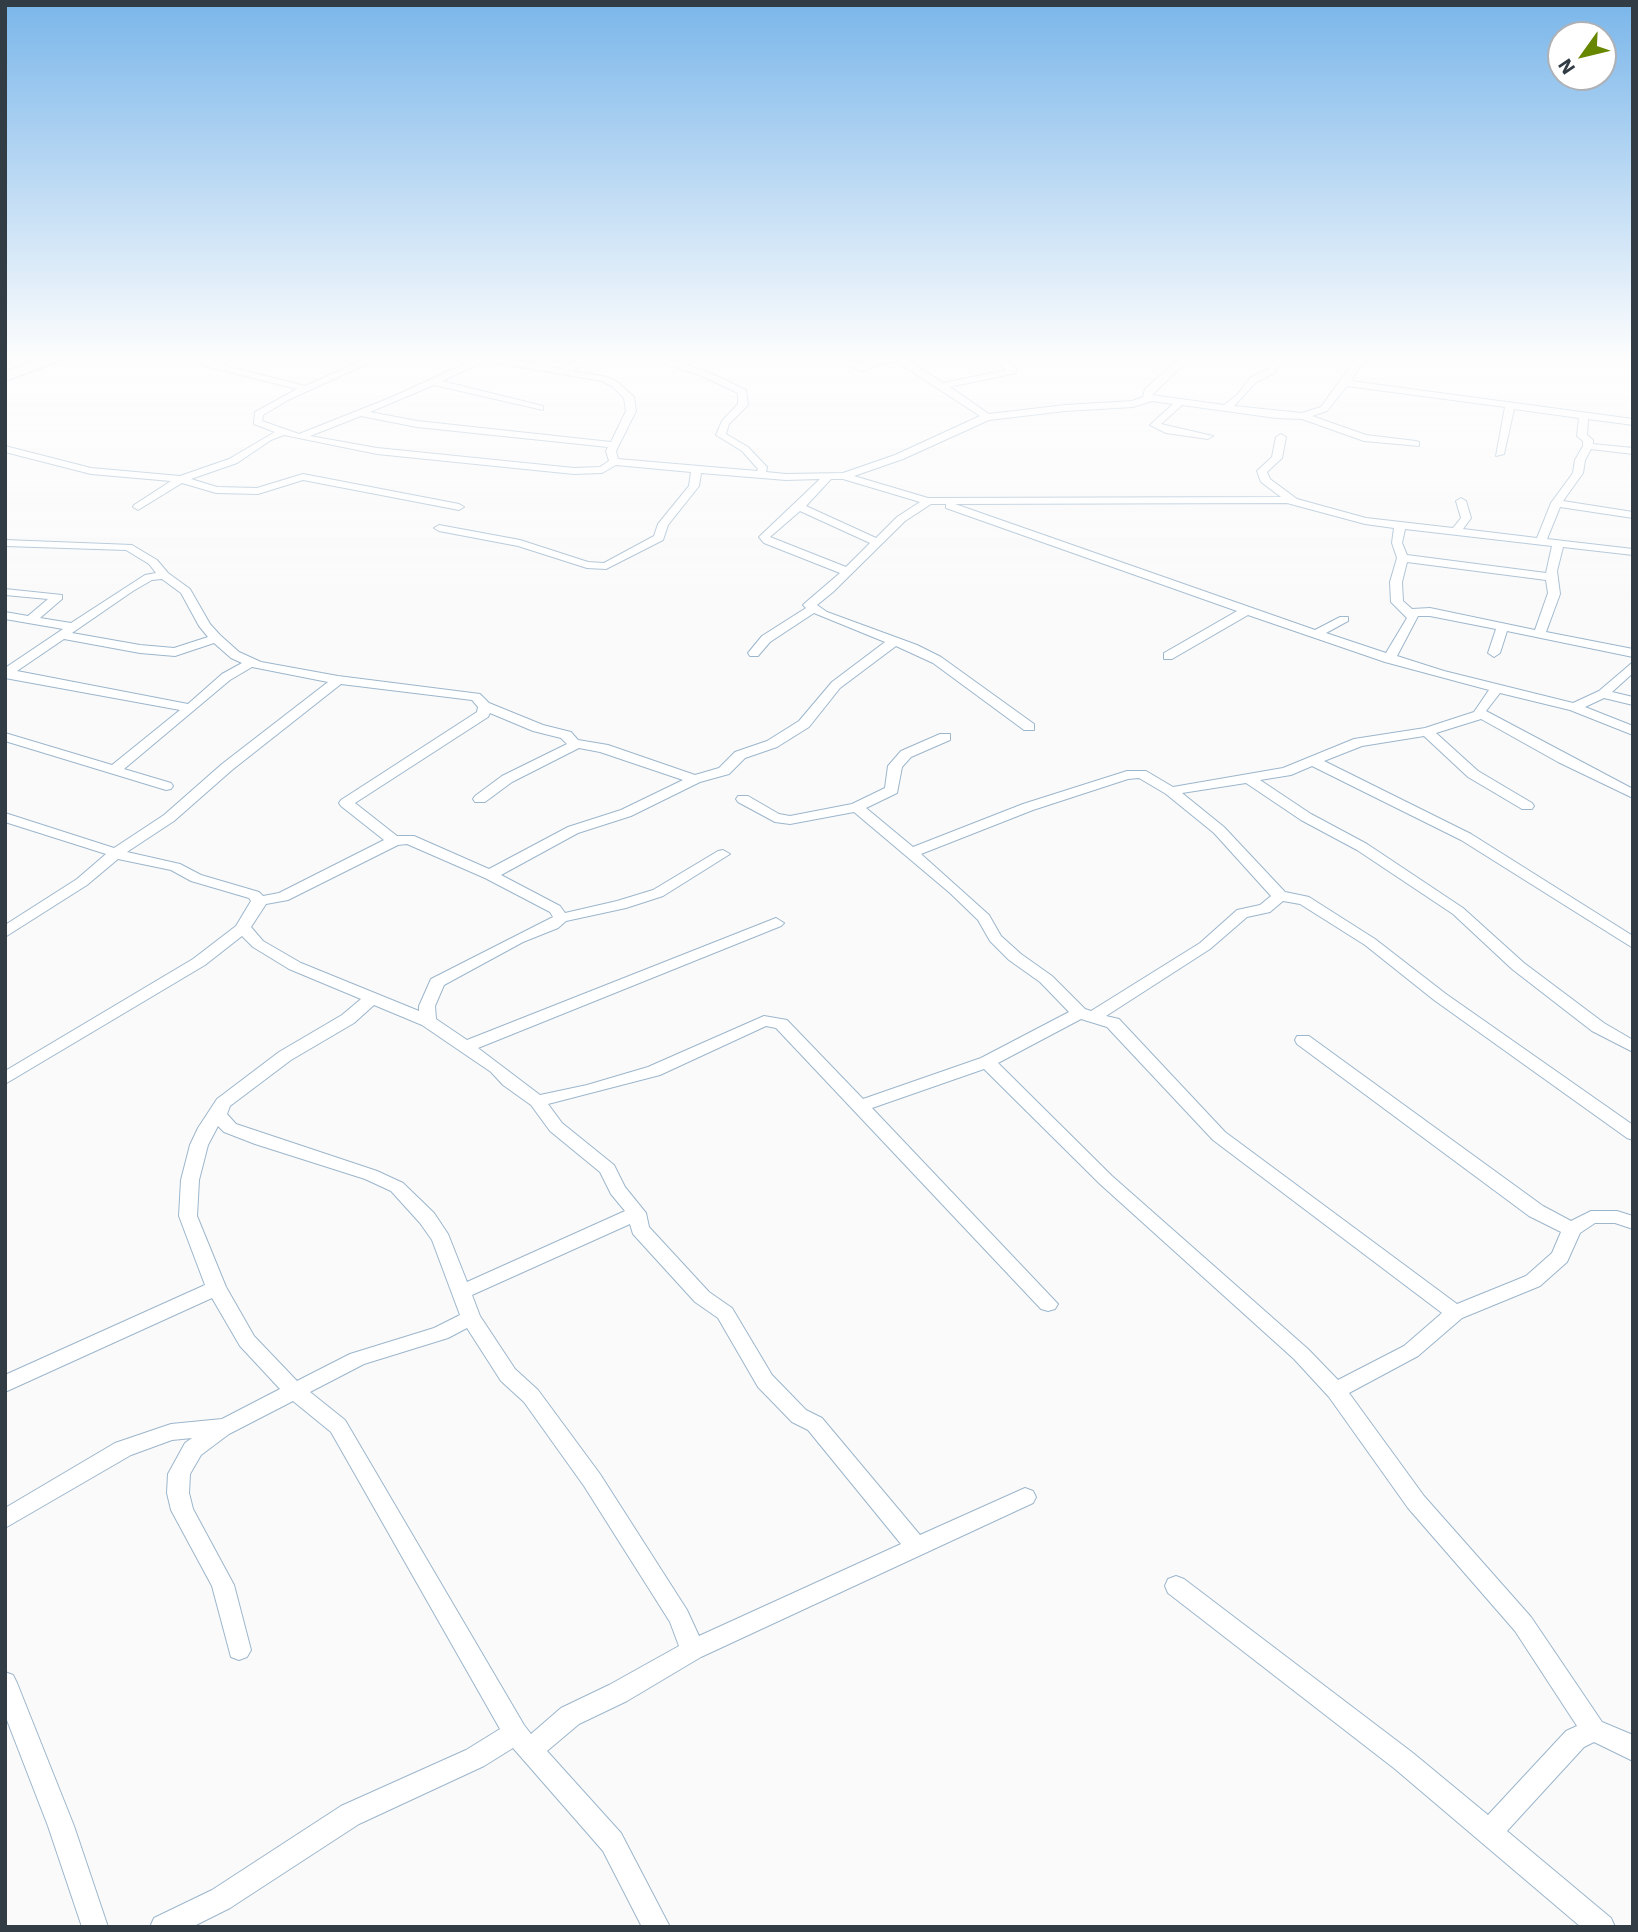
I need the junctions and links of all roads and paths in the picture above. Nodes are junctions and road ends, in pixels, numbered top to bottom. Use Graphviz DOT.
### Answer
graph roads {
  1 [pos="254,447"];
  2 [pos="356,447"];
  3 [pos="612,447"];
  4 [pos="743,447"];
  5 [pos="921,447"];
  6 [pos="1278,447"];
  7 [pos="1501,447"];
  8 [pos="1587,447"];
  9 [pos="1598,447"];
  10 [pos="5,449"];
  11 [pos="1633,451"];
  12 [pos="1499,454"];
  13 [pos="614,462"];
  14 [pos="696,470"];
  15 [pos="760,475"];
  16 [pos="844,476"];
  17 [pos="828,477"];
  18 [pos="181,480"];
  19 [pos="940,500"];
  20 [pos="926,501"];
  21 [pos="1293,501"];
  22 [pos="1461,501"];
  23 [pos="1556,503"];
  24 [pos="798,506"];
  25 [pos="138,507"];
  26 [pos="459,507"];
  27 [pos="1633,515"];
  28 [pos="1400,526"];
  29 [pos="439,528"];
  30 [pos="1457,530"];
  31 [pos="1541,541"];
  32 [pos="876,542"];
  33 [pos="5,543"];
  34 [pos="1558,544"];
  35 [pos="1633,552"];
  36 [pos="1403,558"];
  37 [pos="847,569"];
  38 [pos="159,574"];
  39 [pos="1552,577"];
  40 [pos="5,592"];
  41 [pos="813,609"];
  42 [pos="1246,611"];
  43 [pos="1411,613"];
  44 [pos="5,615"];
  45 [pos="31,619"];
  46 [pos="1344,619"];
  47 [pos="73,627"];
  48 [pos="1503,627"];
  49 [pos="1316,634"];
  50 [pos="1539,634"];
  51 [pos="61,635"];
  52 [pos="216,638"];
  53 [pos="894,641"];
  54 [pos="754,653"];
  55 [pos="1494,653"];
  56 [pos="1633,653"];
  57 [pos="1168,656"];
  58 [pos="1389,659"];
  59 [pos="252,662"];
  60 [pos="1633,666"];
  61 [pos="6,673"];
  62 [pos="338,680"];
  63 [pos="1497,688"];
  64 [pos="1603,694"];
  65 [pos="1633,701"];
  66 [pos="484,706"];
  67 [pos="1574,707"];
  68 [pos="191,708"];
  69 [pos="1482,714"];
  70 [pos="1029,727"];
  71 [pos="1633,731"];
  72 [pos="1427,732"];
  73 [pos="5,737"];
  74 [pos="945,737"];
  75 [pos="573,743"];
  76 [pos="1313,761"];
  77 [pos="115,770"];
  78 [pos="1245,777"];
  79 [pos="695,779"];
  80 [pos="166,786"];
  81 [pos="1171,791"];
  82 [pos="1633,794"];
  83 [pos="480,799"];
  84 [pos="743,799"];
  85 [pos="1527,806"];
  86 [pos="856,807"];
  87 [pos="5,817"];
  88 [pos="394,841"];
  89 [pos="116,853"];
  90 [pos="912,853"];
  91 [pos="723,854"];
  92 [pos="490,875"];
  93 [pos="1280,896"];
  94 [pos="259,901"];
  95 [pos="561,918"];
  96 [pos="776,923"];
  97 [pos="243,928"];
  98 [pos="5,932"];
  99 [pos="1633,943"];
  100 [pos="373,997"];
  101 [pos="427,1013"];
  102 [pos="1086,1015"];
  103 [pos="1303,1040"];
  104 [pos="467,1046"];
  105 [pos="1633,1047"];
  106 [pos="987,1062"];
  107 [pos="5,1079"];
  108 [pos="537,1101"];
  109 [pos="860,1106"];
  110 [pos="218,1115"];
  111 [pos="1633,1134"];
  112 [pos="637,1213"];
  113 [pos="1633,1223"];
  114 [pos="1572,1229"];
  115 [pos="216,1287"];
  116 [pos="462,1292"];
  117 [pos="1048,1304"];
  118 [pos="1455,1312"];
  119 [pos="471,1318"];
  120 [pos="5,1384"];
  121 [pos="293,1390"];
  122 [pos="1336,1391"];
  123 [pos="225,1427"];
  124 [pos="1025,1497"];
  125 [pos="5,1519"];
  126 [pos="917,1547"];
  127 [pos="1176,1587"];
  128 [pos="239,1650"];
  129 [pos="693,1650"];
  130 [pos="5,1684"];
  131 [pos="1593,1730"];
  132 [pos="523,1741"];
  133 [pos="1633,1750"];
  134 [pos="1488,1833"];
  135 [pos="95,1927"];
  136 [pos="163,1927"];
  137 [pos="657,1927"];
  138 [pos="1602,1927"];
  1 -- 18 [label="street"];
  2 -- 13 [label="street"];
  3 -- 13 [label="street"];
  4 -- 15 [label="street"];
  5 -- 16 [label="street"];
  6 -- 21 [label="street"];
  7 -- 12 [label="street"];
  8 -- 23 [label="street"];
  9 -- 11 [label="street"];
  10 -- 18 [label="street"];
  13 -- 14 [label="street"];
  14 -- 15 [label="street"];
  14 -- 29 [label="street"];
  15 -- 17 [label="street"];
  16 -- 17 [label="street"];
  16 -- 20 [label="street"];
  17 -- 24 [label="street"];
  18 -- 25 [label="street"];
  18 -- 26 [label="street"];
  19 -- 20 [label="street"];
  19 -- 21 [label="street"];
  19 -- 42 [label="street"];
  20 -- 32 [label="street"];
  21 -- 28 [label="street"];
  22 -- 30 [label="street"];
  23 -- 27 [label="street"];
  23 -- 31 [label="street"];
  24 -- 32 [label="street"];
  24 -- 37 [label="street"];
  28 -- 30 [label="street"];
  28 -- 36 [label="street"];
  30 -- 31 [label="street"];
  31 -- 34 [label="street"];
  32 -- 37 [label="street"];
  33 -- 38 [label="street"];
  34 -- 35 [label="street"];
  34 -- 39 [label="street"];
  36 -- 39 [label="street"];
  36 -- 43 [label="street"];
  37 -- 41 [label="street"];
  38 -- 47 [label="street"];
  38 -- 52 [label="street"];
  39 -- 50 [label="street"];
  40 -- 45 [label="street"];
  41 -- 53 [label="street"];
  41 -- 54 [label="street"];
  42 -- 49 [label="street"];
  42 -- 57 [label="street"];
  43 -- 48 [label="street"];
  43 -- 58 [label="street"];
  44 -- 45 [label="street"];
  45 -- 47 [label="street"];
  46 -- 49 [label="street"];
  47 -- 51 [label="street"];
  48 -- 50 [label="street"];
  48 -- 55 [label="street"];
  49 -- 58 [label="street"];
  50 -- 56 [label="street"];
  51 -- 52 [label="street"];
  51 -- 61 [label="street"];
  52 -- 59 [label="street"];
  53 -- 70 [label="street"];
  53 -- 79 [label="street"];
  58 -- 63 [label="street"];
  59 -- 62 [label="street"];
  59 -- 68 [label="street"];
  60 -- 64 [label="street"];
  61 -- 68 [label="street"];
  62 -- 66 [label="street"];
  62 -- 89 [label="street"];
  63 -- 67 [label="street"];
  63 -- 69 [label="street"];
  64 -- 65 [label="street"];
  64 -- 67 [label="street"];
  66 -- 75 [label="street"];
  66 -- 88 [label="street"];
  67 -- 71 [label="street"];
  68 -- 77 [label="street"];
  69 -- 72 [label="street"];
  69 -- 82 [label="street"];
  72 -- 76 [label="street"];
  72 -- 85 [label="street"];
  73 -- 77 [label="street"];
  74 -- 86 [label="street"];
  75 -- 79 [label="street"];
  75 -- 83 [label="street"];
  76 -- 78 [label="street"];
  76 -- 99 [label="street"];
  77 -- 80 [label="street"];
  78 -- 81 [label="street"];
  78 -- 105 [label="street"];
  79 -- 92 [label="street"];
  81 -- 90 [label="street"];
  81 -- 93 [label="street"];
  84 -- 86 [label="street"];
  86 -- 90 [label="street"];
  87 -- 89 [label="street"];
  88 -- 92 [label="street"];
  88 -- 94 [label="street"];
  89 -- 94 [label="street"];
  89 -- 98 [label="street"];
  90 -- 102 [label="street"];
  91 -- 95 [label="street"];
  92 -- 95 [label="street"];
  93 -- 102 [label="street"];
  93 -- 111 [label="street"];
  94 -- 97 [label="street"];
  95 -- 101 [label="street"];
  96 -- 104 [label="street"];
  97 -- 100 [label="street"];
  97 -- 107 [label="street"];
  100 -- 101 [label="street"];
  100 -- 110 [label="street"];
  101 -- 104 [label="street"];
  102 -- 106 [label="street"];
  102 -- 118 [label="street"];
  103 -- 114 [label="street"];
  104 -- 108 [label="street"];
  106 -- 109 [label="street"];
  106 -- 122 [label="street"];
  108 -- 109 [label="street"];
  108 -- 112 [label="street"];
  109 -- 117 [label="street"];
  110 -- 115 [label="street"];
  110 -- 116 [label="street"];
  112 -- 116 [label="street"];
  112 -- 126 [label="street"];
  113 -- 114 [label="street"];
  114 -- 118 [label="street"];
  115 -- 120 [label="street"];
  115 -- 121 [label="street"];
  116 -- 119 [label="street"];
  118 -- 122 [label="street"];
  119 -- 121 [label="street"];
  119 -- 129 [label="street"];
  121 -- 123 [label="street"];
  121 -- 132 [label="street"];
  122 -- 131 [label="street"];
  123 -- 125 [label="street"];
  123 -- 128 [label="street"];
  124 -- 126 [label="street"];
  126 -- 129 [label="street"];
  127 -- 134 [label="street"];
  129 -- 132 [label="street"];
  130 -- 135 [label="street"];
  131 -- 133 [label="street"];
  131 -- 134 [label="street"];
  132 -- 136 [label="street"];
  132 -- 137 [label="street"];
  134 -- 138 [label="street"];
}
